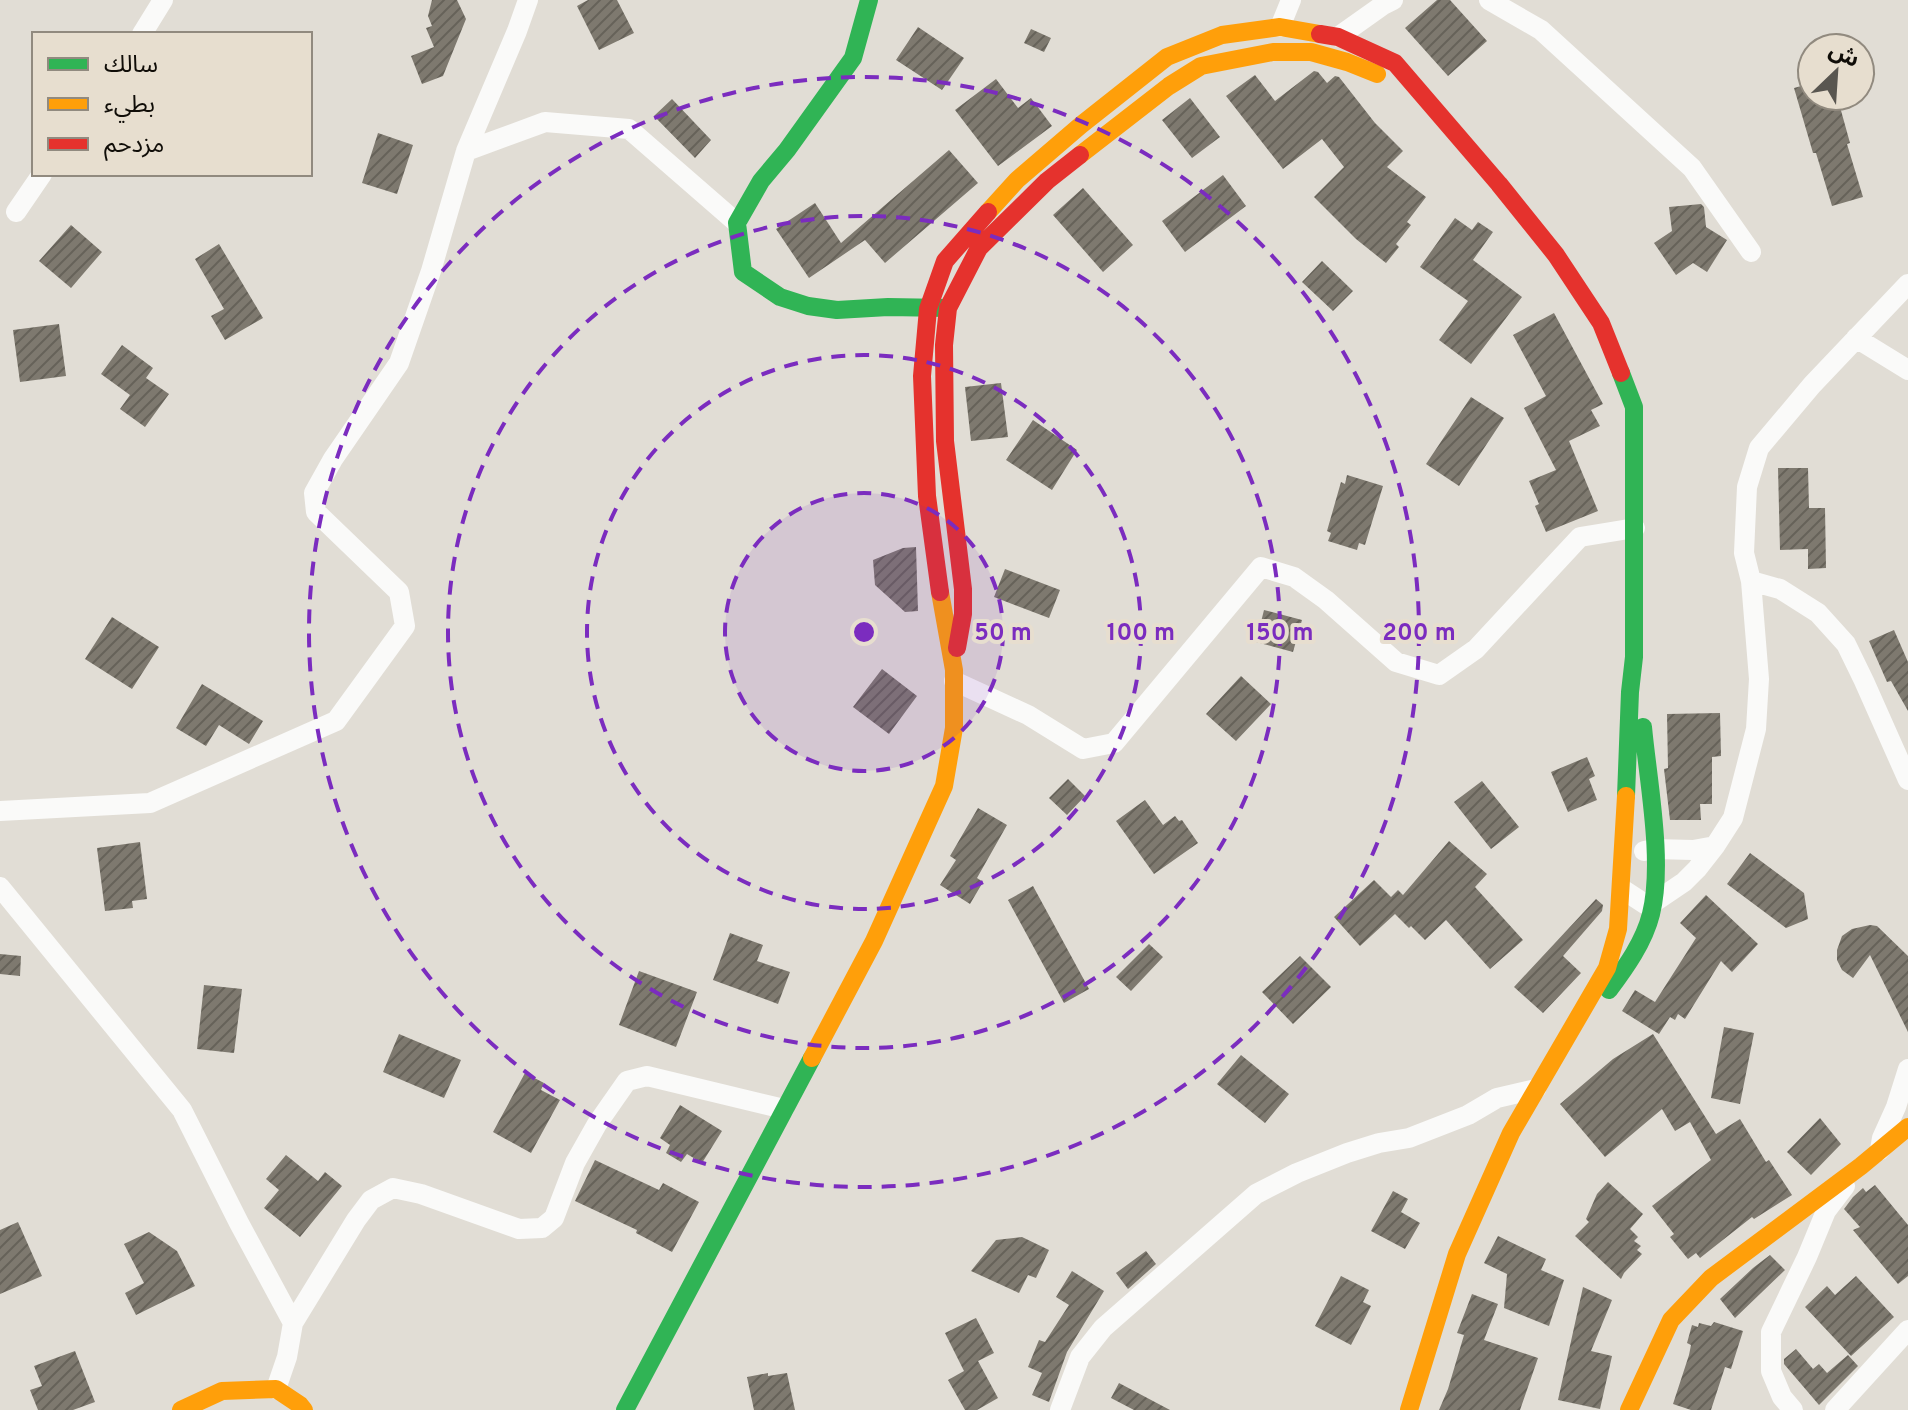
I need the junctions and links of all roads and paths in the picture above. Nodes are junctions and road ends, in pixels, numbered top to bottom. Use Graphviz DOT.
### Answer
graph roads {
  1 [pos="163,0"];
  2 [pos="528,0"];
  3 [pos="869,0"];
  4 [pos="1291,0"];
  5 [pos="1393,0"];
  6 [pos="1489,0"];
  7 [pos="1280,27"];
  8 [pos="143,32"];
  9 [pos="1338,37"];
  10 [pos="1430,104"];
  11 [pos="466,151"];
  12 [pos="41,176"];
  13 [pos="16,212"];
  14 [pos="737,223"];
  15 [pos="1751,252"];
  16 [pos="1908,284"];
  17 [pos="948,308"];
  18 [pos="928,309"];
  19 [pos="1856,338"];
  20 [pos="1908,370"];
  21 [pos="1635,528"];
  22 [pos="1751,581"];
  23 [pos="1634,657"];
  24 [pos="954,675"];
  25 [pos="1908,780"];
  26 [pos="0,811"];
  27 [pos="1715,846"];
  28 [pos="1654,849"];
  29 [pos="1623,862"];
  30 [pos="0,887"];
  31 [pos="1622,889"];
  32 [pos="1653,903"];
  33 [pos="1567,1039"];
  34 [pos="1908,1069"];
  35 [pos="1536,1089"];
  36 [pos="784,1109"];
  37 [pos="1908,1127"];
  38 [pos="1880,1150"];
  39 [pos="1861,1166"];
  40 [pos="293,1323"];
  41 [pos="1908,1330"];
  42 [pos="276,1389"];
  43 [pos="181,1410"];
  44 [pos="304,1410"];
  45 [pos="625,1410"];
  46 [pos="1060,1410"];
  47 [pos="1409,1410"];
  48 [pos="1629,1410"];
  49 [pos="1793,1410"];
  50 [pos="1835,1410"];
  1 -- 8 [label="street"];
  2 -- 11 [label="street"];
  3 -- 14 [label="main road"];
  4 -- 7 [label="street"];
  5 -- 9 [label="street"];
  6 -- 15 [label="street"];
  7 -- 9 [label="main road"];
  7 -- 18 [label="main road"];
  9 -- 10 [label="main road"];
  10 -- 17 [label="main road"];
  10 -- 21 [label="main road"];
  11 -- 14 [label="street"];
  11 -- 26 [label="street"];
  12 -- 13 [label="street"];
  14 -- 18 [label="main road"];
  16 -- 19 [label="street"];
  17 -- 18 [label="main road"];
  17 -- 24 [label="main road"];
  18 -- 24 [label="main road"];
  19 -- 20 [label="street"];
  19 -- 22 [label="street"];
  21 -- 23 [label="main road"];
  21 -- 24 [label="street"];
  22 -- 25 [label="street"];
  22 -- 27 [label="street"];
  23 -- 28 [label="main road"];
  23 -- 29 [label="main road"];
  24 -- 36 [label="main road"];
  27 -- 28 [label="street"];
  27 -- 32 [label="street"];
  28 -- 29 [label="street"];
  28 -- 32 [label="main road"];
  29 -- 31 [label="main road"];
  30 -- 40 [label="street"];
  31 -- 32 [label="street"];
  31 -- 33 [label="main road"];
  32 -- 33 [label="main road"];
  33 -- 35 [label="main road"];
  34 -- 38 [label="street"];
  35 -- 46 [label="street"];
  35 -- 47 [label="main road"];
  36 -- 40 [label="street"];
  36 -- 45 [label="main road"];
  37 -- 38 [label="main road"];
  38 -- 39 [label="main road"];
  39 -- 48 [label="main road"];
  39 -- 49 [label="street"];
  40 -- 42 [label="street"];
  41 -- 50 [label="street"];
  42 -- 43 [label="main road"];
  42 -- 44 [label="main road"];
}
